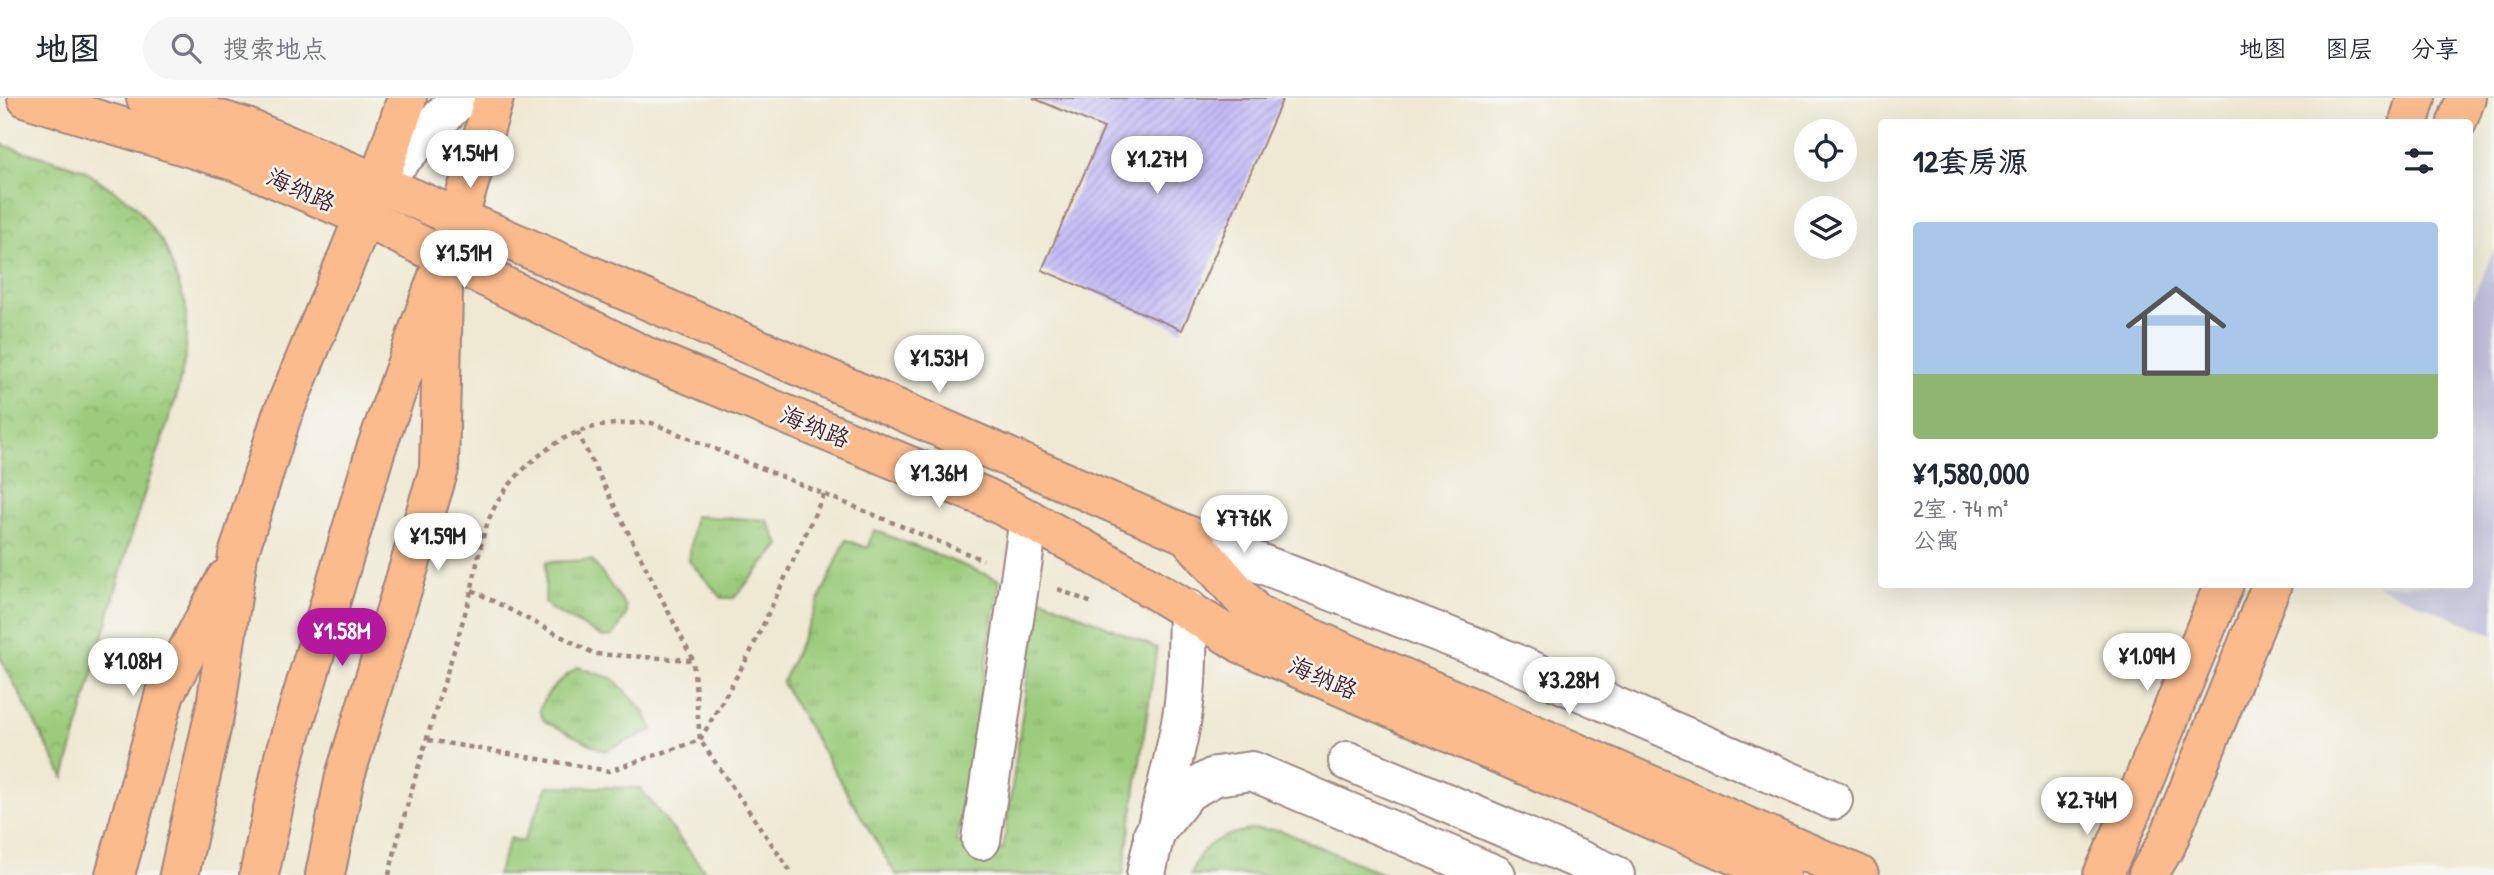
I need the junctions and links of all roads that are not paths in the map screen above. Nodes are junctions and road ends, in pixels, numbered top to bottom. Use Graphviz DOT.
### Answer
graph roads {
  1 [pos="27,98"];
  2 [pos="146,98"];
  3 [pos="407,98"];
  4 [pos="460,98"];
  5 [pos="494,98"];
  6 [pos="2416,98"];
  7 [pos="2466,98"];
  8 [pos="2410,119"];
  9 [pos="2459,119"];
  10 [pos="371,200"];
  11 [pos="459,217"];
  12 [pos="444,258"];
  13 [pos="1029,519"];
  14 [pos="1187,535"];
  15 [pos="238,555"];
  16 [pos="2222,588"];
  17 [pos="2270,588"];
  18 [pos="1188,609"];
  19 [pos="1348,761"];
  20 [pos="1833,800"];
  21 [pos="1153,835"];
  22 [pos="981,840"];
  23 [pos="115,875"];
  24 [pos="179,875"];
  25 [pos="259,875"];
  26 [pos="325,875"];
  27 [pos="1146,875"];
  28 [pos="1496,875"];
  29 [pos="1615,875"];
  30 [pos="1781,875"];
  31 [pos="1859,875"];
  32 [pos="2103,875"];
  33 [pos="2148,875"];
  1 -- 10 [label="main road, 海纳路"];
  2 -- 10 [label="main road, 海纳路"];
  3 -- 10 [label="main road"];
  4 -- 10 [label="lane"];
  5 -- 11 [label="main road"];
  6 -- 8 [label="main road"];
  7 -- 9 [label="main road"];
  10 -- 11 [label="main road, 海纳路"];
  10 -- 12 [label="main road, 海纳路"];
  10 -- 15 [label="main road"];
  11 -- 12 [label="main road"];
  11 -- 14 [label="main road, 海纳路"];
  12 -- 13 [label="main road, 海纳路"];
  12 -- 25 [label="main road"];
  12 -- 26 [label="main road"];
  13 -- 18 [label="main road, 海纳路"];
  13 -- 22 [label="lane"];
  14 -- 20 [label="lane"];
  14 -- 31 [label="main road, 海纳路"];
  15 -- 23 [label="main road"];
  15 -- 24 [label="main road"];
  16 -- 32 [label="main road"];
  17 -- 33 [label="main road"];
  18 -- 21 [label="lane"];
  18 -- 30 [label="main road, 海纳路"];
  19 -- 29 [label="lane"];
  21 -- 27 [label="lane"];
  21 -- 28 [label="lane"];
}
